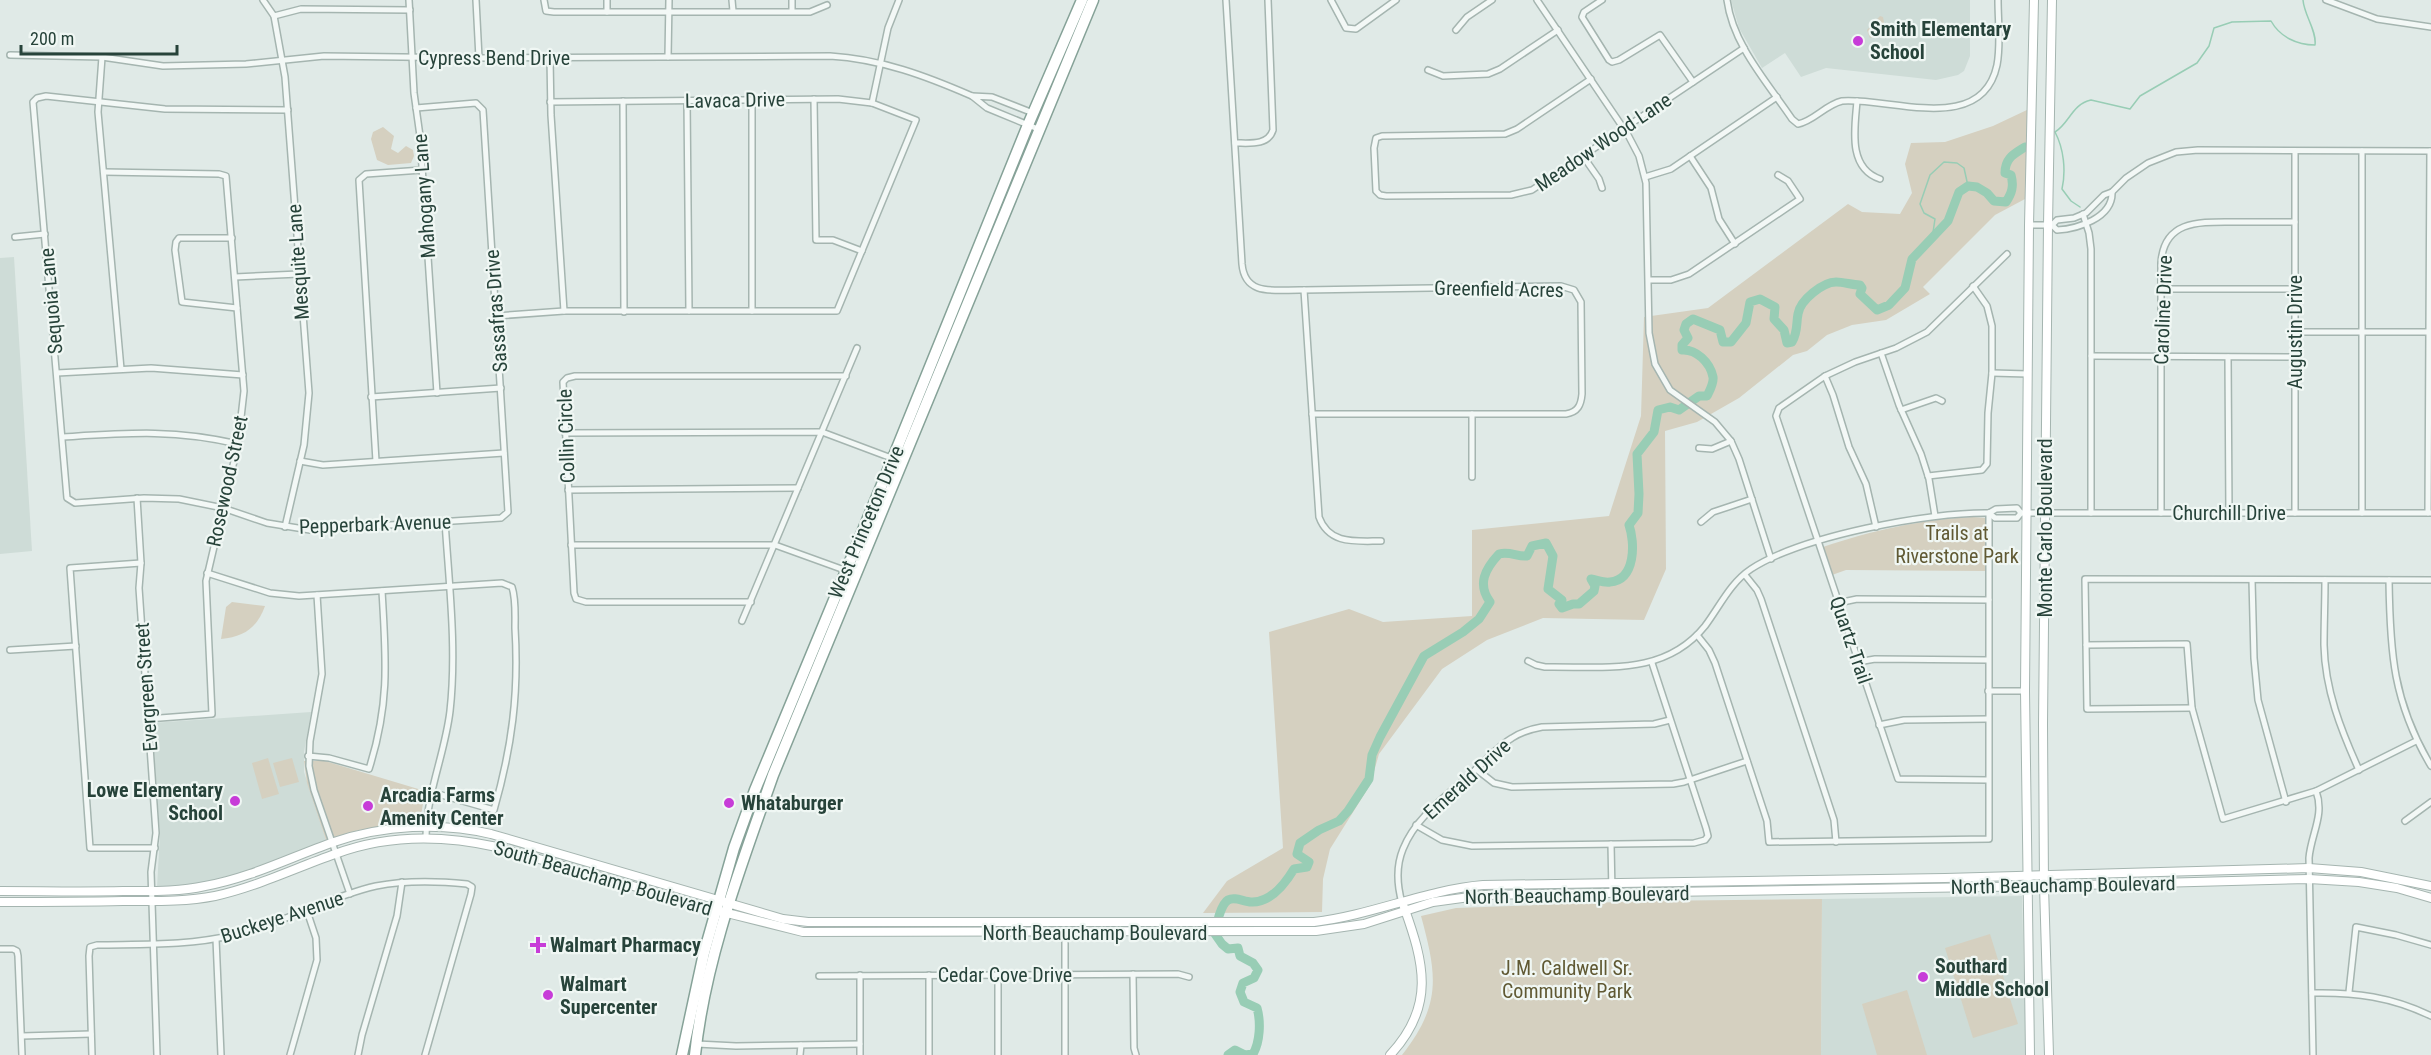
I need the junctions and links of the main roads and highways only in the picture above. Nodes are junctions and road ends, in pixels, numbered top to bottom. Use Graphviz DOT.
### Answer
graph roads {
  1 [pos="1082,0"];
  2 [pos="1093,0"];
  3 [pos="1039,115"];
  4 [pos="723,906"];
  5 [pos="696,1049"];
  6 [pos="682,1055"];
  1 -- 3 [label="highway, West Princeton Drive"];
  2 -- 3 [label="highway, West Princeton Drive"];
  3 -- 4 [label="highway, West Princeton Drive"];
  4 -- 5 [label="highway, West Princeton Drive"];
  4 -- 6 [label="highway, West Princeton Drive"];
}
